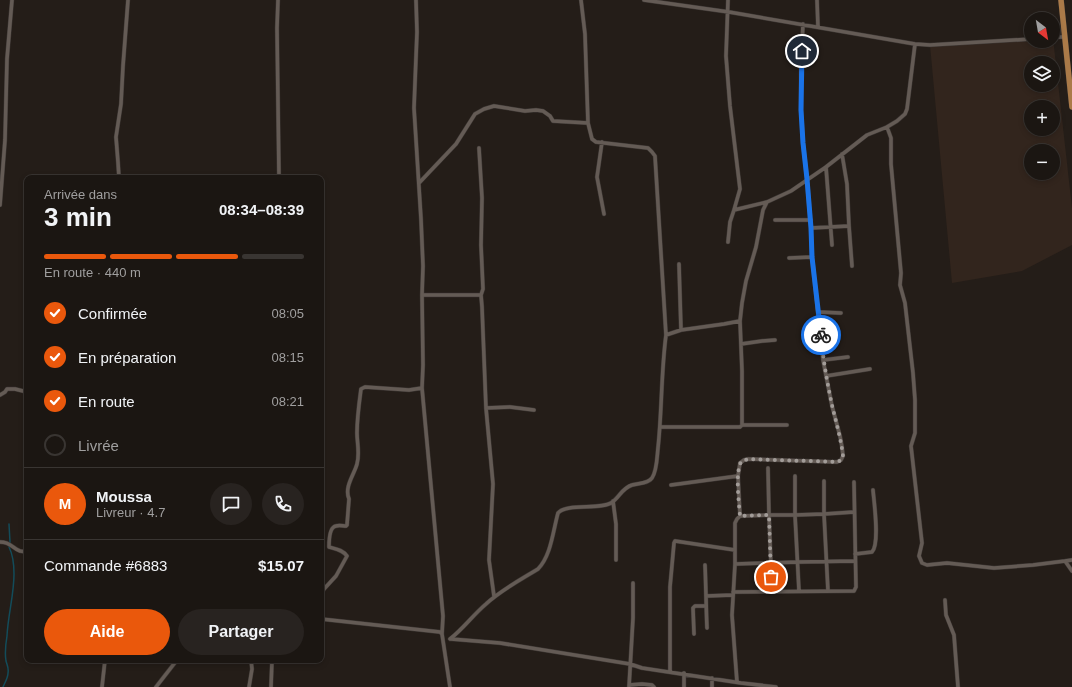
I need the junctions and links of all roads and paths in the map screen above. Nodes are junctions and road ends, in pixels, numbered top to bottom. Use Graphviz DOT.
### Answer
graph roads {
  1 [pos="12,0"];
  2 [pos="128,0"];
  3 [pos="278,0"];
  4 [pos="416,0"];
  5 [pos="581,0"];
  6 [pos="644,0"];
  7 [pos="728,0"];
  8 [pos="817,0"];
  9 [pos="1061,0"];
  10 [pos="729,12"];
  11 [pos="803,24"];
  12 [pos="818,27"];
  13 [pos="1060,37"];
  14 [pos="1065,37"];
  15 [pos="1024,39"];
  16 [pos="915,44"];
  17 [pos="1072,107"];
  18 [pos="588,123"];
  19 [pos="887,127"];
  20 [pos="602,142"];
  21 [pos="479,148"];
  22 [pos="842,154"];
  23 [pos="826,167"];
  24 [pos="119,175"];
  25 [pos="279,175"];
  26 [pos="807,179"];
  27 [pos="419,183"];
  28 [pos="767,202"];
  29 [pos="0,205"];
  30 [pos="734,210"];
  31 [pos="604,214"];
  32 [pos="775,220"];
  33 [pos="811,220"];
  34 [pos="849,226"];
  35 [pos="831,227"];
  36 [pos="811,228"];
  37 [pos="728,242"];
  38 [pos="832,245"];
  39 [pos="812,257"];
  40 [pos="789,258"];
  41 [pos="679,264"];
  42 [pos="852,266"];
  43 [pos="422,295"];
  44 [pos="480,295"];
  45 [pos="818,312"];
  46 [pos="841,313"];
  47 [pos="740,321"];
  48 [pos="681,330"];
  49 [pos="666,335"];
  50 [pos="775,340"];
  51 [pos="741,344"];
  52 [pos="848,357"];
  53 [pos="823,360"];
  54 [pos="870,369"];
  55 [pos="826,376"];
  56 [pos="422,388"];
  57 [pos="24,391"];
  58 [pos="0,395"];
  59 [pos="486,408"];
  60 [pos="534,410"];
  61 [pos="742,425"];
  62 [pos="787,425"];
  63 [pos="660,427"];
  64 [pos="768,468"];
  65 [pos="738,476"];
  66 [pos="795,476"];
  67 [pos="824,481"];
  68 [pos="854,482"];
  69 [pos="671,485"];
  70 [pos="874,490"];
  71 [pos="613,501"];
  72 [pos="854,512"];
  73 [pos="824,514"];
  74 [pos="769,515"];
  75 [pos="795,515"];
  76 [pos="740,516"];
  77 [pos="0,542"];
  78 [pos="735,550"];
  79 [pos="24,552"];
  80 [pos="855,554"];
  81 [pos="616,560"];
  82 [pos="1065,560"];
  83 [pos="1072,560"];
  84 [pos="855,561"];
  85 [pos="798,562"];
  86 [pos="826,562"];
  87 [pos="771,563"];
  88 [pos="735,564"];
  89 [pos="705,565"];
  90 [pos="1072,571"];
  91 [pos="633,582"];
  92 [pos="324,589"];
  93 [pos="828,591"];
  94 [pos="772,592"];
  95 [pos="799,592"];
  96 [pos="733,593"];
  97 [pos="494,596"];
  98 [pos="706,596"];
  99 [pos="945,600"];
  100 [pos="706,606"];
  101 [pos="324,619"];
  102 [pos="708,628"];
  103 [pos="442,634"];
  104 [pos="694,634"];
  105 [pos="444,639"];
  106 [pos="450,639"];
  107 [pos="105,663"];
  108 [pos="175,663"];
  109 [pos="252,663"];
  110 [pos="272,663"];
  111 [pos="630,664"];
  112 [pos="670,672"];
  113 [pos="684,673"];
  114 [pos="712,678"];
  115 [pos="739,684"];
  116 [pos="628,686"];
  117 [pos="102,687"];
  118 [pos="157,687"];
  119 [pos="249,687"];
  120 [pos="271,687"];
  121 [pos="450,687"];
  122 [pos="654,687"];
  123 [pos="684,687"];
  124 [pos="712,687"];
  125 [pos="776,687"];
  126 [pos="958,687"];
  1 -- 29 [label="street"];
  2 -- 24 [label="street"];
  3 -- 25 [label="street"];
  4 -- 27 [label="street"];
  5 -- 18 [label="street"];
  6 -- 10 [label="street"];
  7 -- 10 [label="street"];
  8 -- 12 [label="street"];
  9 -- 14 [label="main road"];
  10 -- 11 [label="street"];
  10 -- 30 [label="street"];
  11 -- 12 [label="street"];
  11 -- 26 [label="street"];
  12 -- 16 [label="street"];
  13 -- 14 [label="street"];
  14 -- 17 [label="main road"];
  15 -- 16 [label="street"];
  16 -- 19 [label="street"];
  18 -- 20 [label="street"];
  18 -- 27 [label="street"];
  19 -- 22 [label="street"];
  19 -- 82 [label="street"];
  20 -- 31 [label="street"];
  20 -- 49 [label="street"];
  21 -- 44 [label="street"];
  22 -- 23 [label="street"];
  22 -- 34 [label="street"];
  23 -- 26 [label="street"];
  23 -- 35 [label="street"];
  26 -- 28 [label="street"];
  26 -- 33 [label="street"];
  27 -- 43 [label="street"];
  28 -- 30 [label="street"];
  28 -- 47 [label="street"];
  30 -- 37 [label="street"];
  32 -- 33 [label="street"];
  33 -- 36 [label="street"];
  34 -- 35 [label="street"];
  34 -- 42 [label="street"];
  35 -- 36 [label="street"];
  35 -- 38 [label="street"];
  36 -- 39 [label="street"];
  39 -- 40 [label="street"];
  39 -- 45 [label="street"];
  41 -- 48 [label="street"];
  43 -- 44 [label="street"];
  43 -- 56 [label="street"];
  44 -- 59 [label="street"];
  45 -- 46 [label="street"];
  45 -- 53 [label="street"];
  47 -- 48 [label="street"];
  47 -- 51 [label="street"];
  48 -- 49 [label="street"];
  49 -- 63 [label="street"];
  50 -- 51 [label="street"];
  51 -- 61 [label="street"];
  52 -- 53 [label="street"];
  53 -- 55 [label="street"];
  54 -- 55 [label="street"];
  55 -- 65 [label="street"];
  56 -- 92 [label="street"];
  56 -- 103 [label="street"];
  57 -- 58 [label="street"];
  59 -- 60 [label="street"];
  59 -- 97 [label="street"];
  61 -- 62 [label="street"];
  61 -- 63 [label="street"];
  63 -- 71 [label="street"];
  64 -- 74 [label="street"];
  65 -- 69 [label="street"];
  65 -- 76 [label="street"];
  66 -- 75 [label="street"];
  67 -- 73 [label="street"];
  68 -- 72 [label="street"];
  70 -- 80 [label="street"];
  71 -- 81 [label="street"];
  71 -- 97 [label="street"];
  72 -- 73 [label="street"];
  72 -- 80 [label="street"];
  73 -- 75 [label="street"];
  73 -- 86 [label="street"];
  74 -- 75 [label="street"];
  74 -- 76 [label="street"];
  74 -- 87 [label="street"];
  75 -- 85 [label="street"];
  76 -- 78 [label="street"];
  77 -- 79 [label="street"];
  78 -- 88 [label="street"];
  78 -- 112 [label="street"];
  80 -- 84 [label="street"];
  82 -- 83 [label="street"];
  82 -- 90 [label="street"];
  84 -- 86 [label="street"];
  84 -- 93 [label="street"];
  85 -- 86 [label="street"];
  85 -- 87 [label="street"];
  85 -- 95 [label="street"];
  86 -- 93 [label="street"];
  87 -- 88 [label="street"];
  87 -- 94 [label="street"];
  88 -- 96 [label="street"];
  89 -- 98 [label="street"];
  91 -- 111 [label="street"];
  93 -- 95 [label="street"];
  94 -- 95 [label="street"];
  94 -- 96 [label="street"];
  96 -- 98 [label="street"];
  96 -- 115 [label="street"];
  97 -- 106 [label="street"];
  98 -- 100 [label="street"];
  99 -- 126 [label="street"];
  100 -- 102 [label="street"];
  100 -- 104 [label="street"];
  101 -- 103 [label="street"];
  103 -- 105 [label="street"];
  105 -- 106 [label="street"];
  105 -- 121 [label="street"];
  106 -- 111 [label="street"];
  107 -- 117 [label="street"];
  108 -- 118 [label="street"];
  109 -- 119 [label="street"];
  110 -- 120 [label="street"];
  111 -- 112 [label="street"];
  111 -- 116 [label="street"];
  112 -- 113 [label="street"];
  113 -- 114 [label="street"];
  113 -- 123 [label="street"];
  114 -- 115 [label="street"];
  114 -- 124 [label="street"];
  115 -- 125 [label="street"];
  116 -- 122 [label="street"];
}
